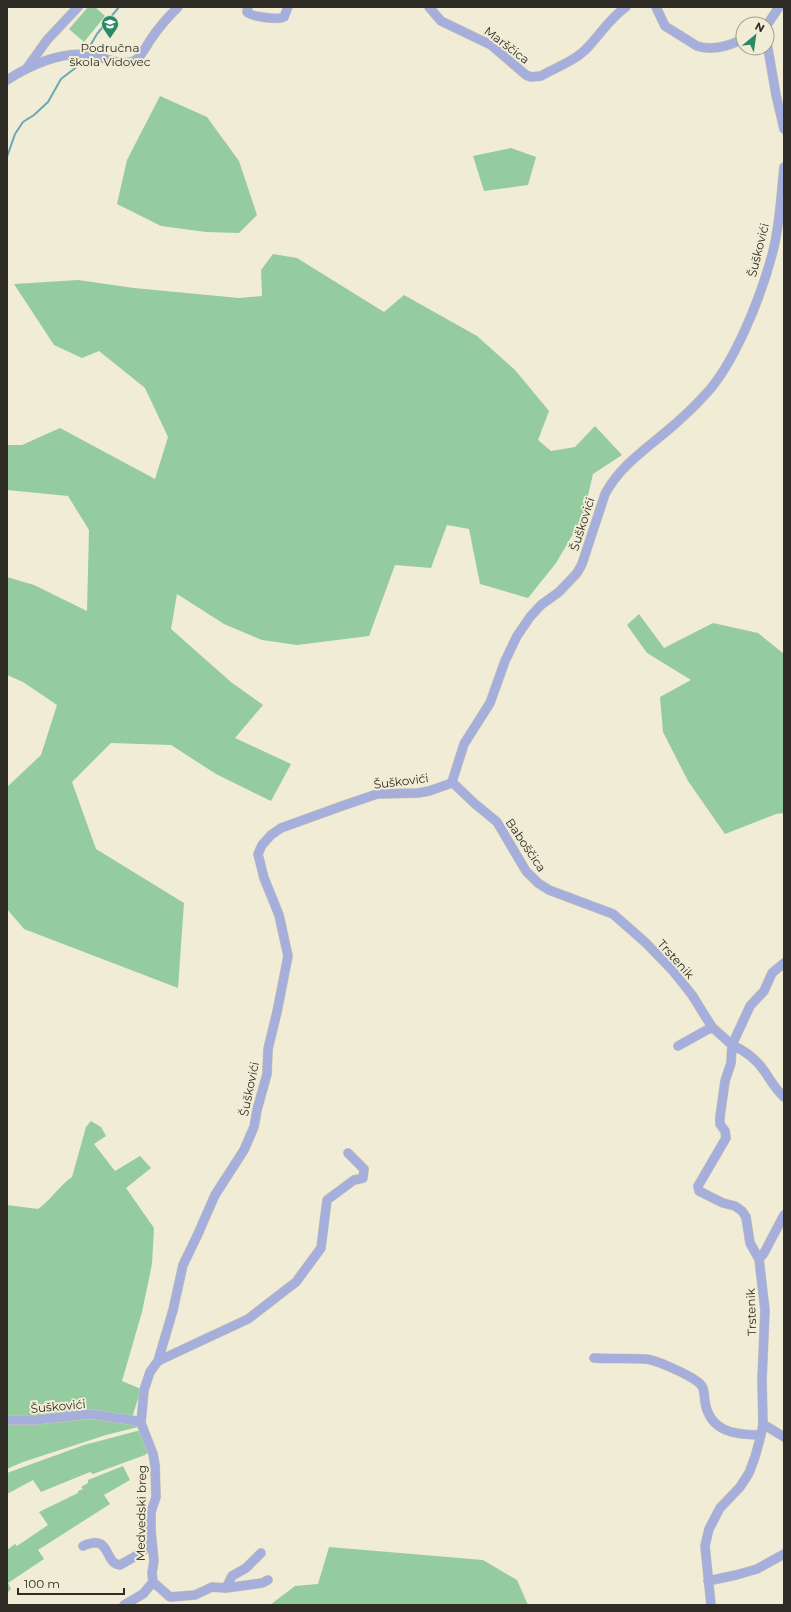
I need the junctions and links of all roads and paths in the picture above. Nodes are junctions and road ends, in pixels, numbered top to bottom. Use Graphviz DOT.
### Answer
graph roads {
  1 [pos="78,7"];
  2 [pos="178,7"];
  3 [pos="248,7"];
  4 [pos="288,7"];
  5 [pos="429,7"];
  6 [pos="626,7"];
  7 [pos="656,7"];
  8 [pos="779,7"];
  9 [pos="773,16"];
  10 [pos="735,42"];
  11 [pos="769,56"];
  12 [pos="27,68"];
  13 [pos="7,80"];
  14 [pos="784,129"];
  15 [pos="784,167"];
  16 [pos="452,782"];
  17 [pos="613,914"];
  18 [pos="784,963"];
  19 [pos="712,1027"];
  20 [pos="732,1044"];
  21 [pos="678,1046"];
  22 [pos="784,1097"];
  23 [pos="348,1153"];
  24 [pos="784,1215"];
  25 [pos="759,1259"];
  26 [pos="594,1358"];
  27 [pos="158,1361"];
  28 [pos="7,1420"];
  29 [pos="141,1423"];
  30 [pos="763,1424"];
  31 [pos="761,1436"];
  32 [pos="784,1437"];
  33 [pos="152,1541"];
  34 [pos="83,1546"];
  35 [pos="261,1553"];
  36 [pos="784,1554"];
  37 [pos="268,1580"];
  38 [pos="708,1581"];
  39 [pos="153,1582"];
  40 [pos="226,1588"];
  41 [pos="124,1605"];
  42 [pos="711,1605"];
  1 -- 12 [label="street"];
  2 -- 12 [label="street"];
  3 -- 4 [label="street"];
  5 -- 6 [label="street, Marščica"];
  7 -- 10 [label="street"];
  8 -- 9 [label="street"];
  11 -- 14 [label="street"];
  12 -- 13 [label="street"];
  15 -- 16 [label="street, Šuškovići"];
  16 -- 17 [label="street, Baboščica"];
  16 -- 27 [label="street, Šuškovići"];
  17 -- 19 [label="street, Trstenik"];
  18 -- 20 [label="street, Trstenik"];
  19 -- 20 [label="street, Trstenik"];
  19 -- 21 [label="street"];
  20 -- 22 [label="street, Trstenik"];
  20 -- 25 [label="street, Trstenik"];
  23 -- 27 [label="street"];
  24 -- 25 [label="street"];
  25 -- 30 [label="street, Trstenik"];
  26 -- 31 [label="street"];
  27 -- 29 [label="street, Šuškovići"];
  28 -- 29 [label="street, Šuškovići"];
  29 -- 33 [label="street, Medvedski breg"];
  30 -- 31 [label="street, Trstenik"];
  30 -- 32 [label="street"];
  31 -- 38 [label="street, Trstenik"];
  33 -- 34 [label="street"];
  33 -- 39 [label="street, Medvedski breg"];
  35 -- 40 [label="street"];
  36 -- 38 [label="street"];
  37 -- 40 [label="street"];
  38 -- 42 [label="street, Trstenik"];
  39 -- 40 [label="street"];
  39 -- 41 [label="street"];
}
